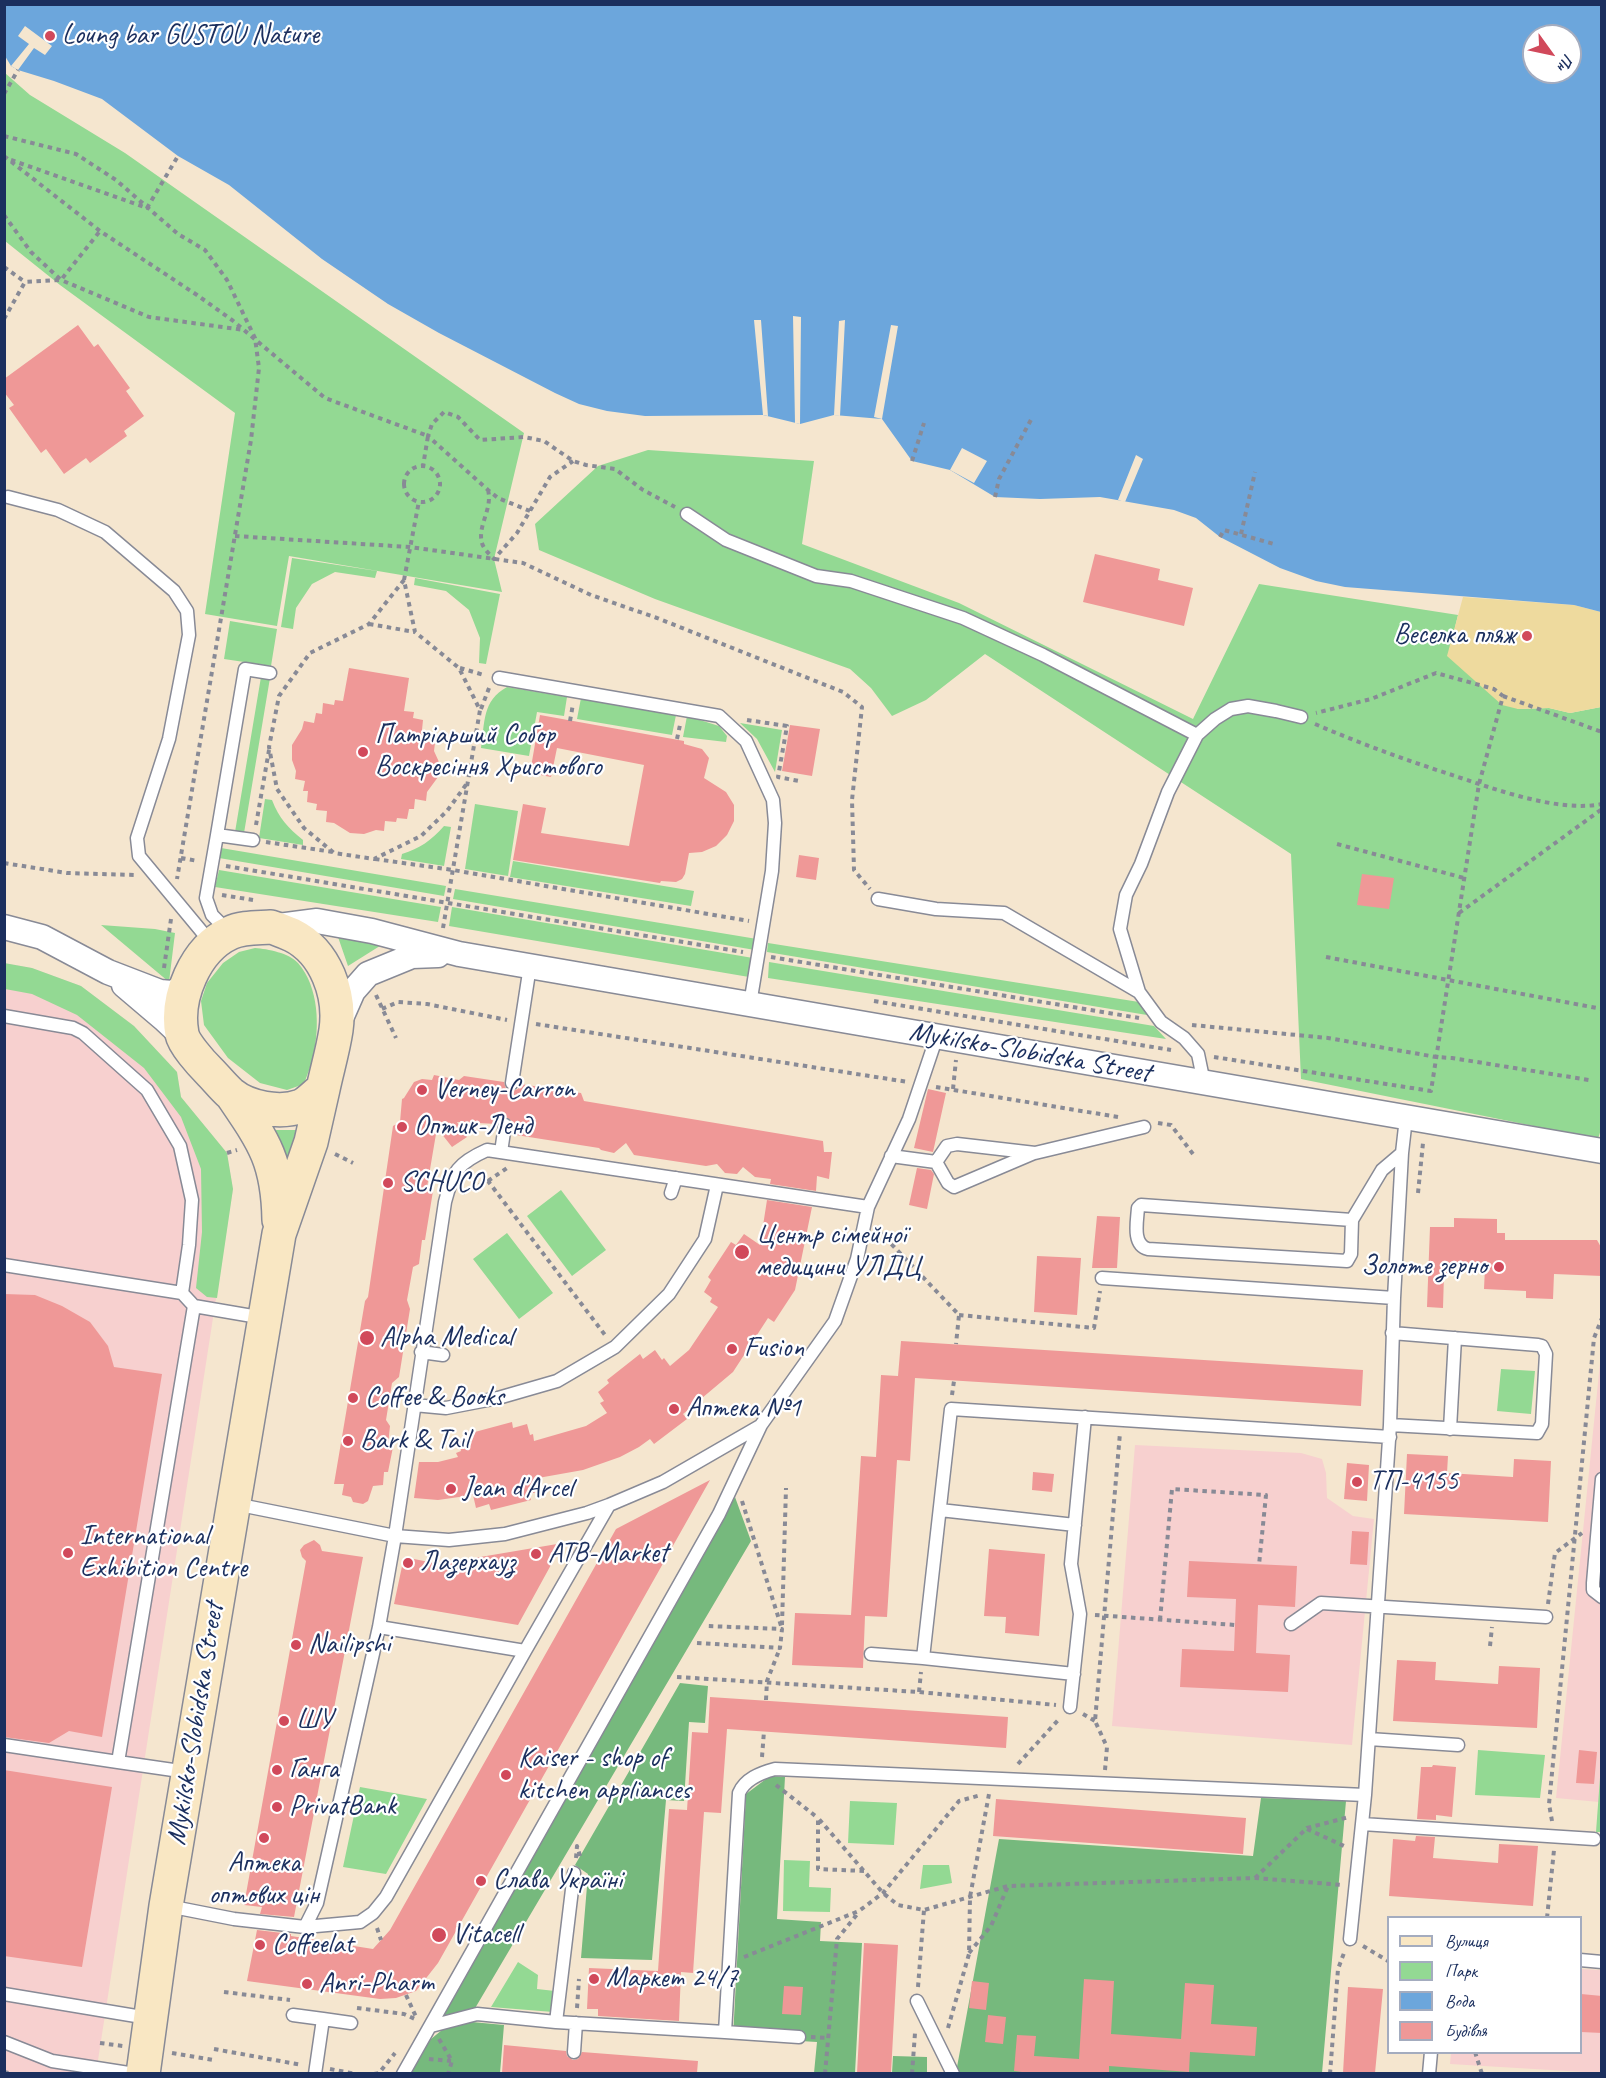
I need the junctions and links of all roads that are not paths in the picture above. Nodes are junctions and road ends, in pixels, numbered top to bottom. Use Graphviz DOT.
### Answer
graph roads {
  1 [pos="8,497"];
  2 [pos="687,514"];
  3 [pos="270,673"];
  4 [pos="499,678"];
  5 [pos="1300,717"];
  6 [pos="1197,735"];
  7 [pos="218,835"];
  8 [pos="253,840"];
  9 [pos="878,899"];
  10 [pos="4,927"];
  11 [pos="271,927"];
  12 [pos="222,939"];
  13 [pos="459,954"];
  14 [pos="530,966"];
  15 [pos="108,972"];
  16 [pos="173,989"];
  17 [pos="1139,992"];
  18 [pos="750,1004"];
  19 [pos="4,1016"];
  20 [pos="336,1030"];
  21 [pos="182,1036"];
  22 [pos="937,1036"];
  23 [pos="512,1083"];
  24 [pos="1204,1083"];
  25 [pos="323,1089"];
  26 [pos="232,1095"];
  27 [pos="1406,1118"];
  28 [pos="1146,1124"];
  29 [pos="505,1125"];
  30 [pos="1602,1151"];
  31 [pos="501,1152"];
  32 [pos="1035,1153"];
  33 [pos="1402,1153"];
  34 [pos="891,1156"];
  35 [pos="936,1162"];
  36 [pos="676,1178"];
  37 [pos="717,1185"];
  38 [pos="672,1193"];
  39 [pos="867,1212"];
  40 [pos="1352,1220"];
  41 [pos="279,1234"];
  42 [pos="4,1265"];
  43 [pos="1101,1278"];
  44 [pos="182,1293"];
  45 [pos="1394,1298"];
  46 [pos="194,1306"];
  47 [pos="264,1318"];
  48 [pos="1392,1333"];
  49 [pos="1455,1338"];
  50 [pos="421,1352"];
  51 [pos="443,1355"];
  52 [pos="414,1405"];
  53 [pos="1085,1417"];
  54 [pos="761,1425"];
  55 [pos="1450,1429"];
  56 [pos="1390,1431"];
  57 [pos="1602,1479"];
  58 [pos="232,1504"];
  59 [pos="609,1505"];
  60 [pos="940,1510"];
  61 [pos="1076,1525"];
  62 [pos="395,1536"];
  63 [pos="1602,1597"];
  64 [pos="1378,1607"];
  65 [pos="1546,1617"];
  66 [pos="1291,1624"];
  67 [pos="379,1627"];
  68 [pos="525,1651"];
  69 [pos="871,1654"];
  70 [pos="923,1658"];
  71 [pos="1074,1674"];
  72 [pos="1070,1707"];
  73 [pos="1369,1739"];
  74 [pos="4,1745"];
  75 [pos="1458,1745"];
  76 [pos="118,1762"];
  77 [pos="189,1773"];
  78 [pos="1365,1795"];
  79 [pos="1362,1824"];
  80 [pos="1594,1839"];
  81 [pos="574,1873"];
  82 [pos="166,1906"];
  83 [pos="305,1927"];
  84 [pos="1350,1939"];
  85 [pos="1582,1960"];
  86 [pos="1602,1962"];
  87 [pos="4,1994"];
  88 [pos="917,2001"];
  89 [pos="294,2015"];
  90 [pos="151,2019"];
  91 [pos="323,2019"];
  92 [pos="556,2022"];
  93 [pos="351,2023"];
  94 [pos="576,2024"];
  95 [pos="431,2026"];
  96 [pos="725,2032"];
  97 [pos="799,2037"];
  98 [pos="4,2042"];
  99 [pos="574,2052"];
  100 [pos="1431,2054"];
  101 [pos="315,2070"];
  102 [pos="135,2073"];
  103 [pos="143,2073"];
  104 [pos="403,2073"];
  105 [pos="953,2073"];
  106 [pos="1429,2073"];
  1 -- 12 [label="lane"];
  2 -- 6 [label="lane"];
  3 -- 7 [label="lane"];
  4 -- 18 [label="lane"];
  5 -- 6 [label="lane"];
  6 -- 17 [label="lane"];
  7 -- 8 [label="lane"];
  7 -- 12 [label="lane"];
  9 -- 17 [label="lane"];
  10 -- 15 [label="street"];
  11 -- 12 [label="street"];
  11 -- 13 [label="street, Mykilsko-Slobidska Street"];
  11 -- 20 [label="street"];
  12 -- 16 [label="street"];
  13 -- 14 [label="street, Mykilsko-Slobidska Street"];
  13 -- 20 [label="street, Mykilsko-Slobidska Street"];
  14 -- 18 [label="street, Mykilsko-Slobidska Street"];
  14 -- 23 [label="lane"];
  15 -- 16 [label="street"];
  15 -- 21 [label="street"];
  16 -- 21 [label="street"];
  17 -- 24 [label="lane"];
  18 -- 22 [label="street, Mykilsko-Slobidska Street"];
  19 -- 44 [label="lane"];
  20 -- 25 [label="street"];
  21 -- 26 [label="street"];
  22 -- 24 [label="street, Mykilsko-Slobidska Street"];
  22 -- 34 [label="lane"];
  24 -- 27 [label="street, Mykilsko-Slobidska Street"];
  25 -- 26 [label="street"];
  25 -- 41 [label="street, Mykilsko-Slobidska Street"];
  26 -- 41 [label="street, Mykilsko-Slobidska Street"];
  27 -- 30 [label="street, Mykilsko-Slobidska Street"];
  27 -- 33 [label="lane"];
  28 -- 32 [label="lane"];
  29 -- 31 [label="lane"];
  31 -- 36 [label="lane"];
  31 -- 50 [label="lane"];
  32 -- 35 [label="lane"];
  32 -- 35 [label="lane"];
  33 -- 40 [label="lane"];
  33 -- 45 [label="lane"];
  34 -- 35 [label="lane"];
  34 -- 39 [label="lane"];
  36 -- 37 [label="lane"];
  36 -- 38 [label="lane"];
  37 -- 39 [label="lane"];
  37 -- 52 [label="lane"];
  39 -- 54 [label="lane"];
  40 -- 40 [label="lane"];
  41 -- 47 [label="street, Mykilsko-Slobidska Street"];
  42 -- 44 [label="lane"];
  43 -- 45 [label="lane"];
  44 -- 46 [label="lane"];
  45 -- 48 [label="lane"];
  46 -- 47 [label="lane"];
  46 -- 76 [label="lane"];
  47 -- 58 [label="street, Mykilsko-Slobidska Street"];
  48 -- 49 [label="lane"];
  48 -- 56 [label="lane"];
  49 -- 55 [label="lane"];
  49 -- 55 [label="lane"];
  50 -- 51 [label="lane"];
  50 -- 52 [label="lane"];
  52 -- 62 [label="lane"];
  53 -- 56 [label="lane"];
  53 -- 60 [label="lane"];
  53 -- 61 [label="lane"];
  54 -- 59 [label="lane"];
  54 -- 95 [label="lane"];
  55 -- 56 [label="lane"];
  56 -- 64 [label="lane"];
  57 -- 63 [label="lane"];
  58 -- 62 [label="lane"];
  58 -- 77 [label="street, Mykilsko-Slobidska Street"];
  59 -- 62 [label="lane"];
  59 -- 68 [label="lane"];
  60 -- 61 [label="lane"];
  60 -- 70 [label="lane"];
  61 -- 71 [label="lane"];
  62 -- 67 [label="lane"];
  64 -- 65 [label="lane"];
  64 -- 66 [label="lane"];
  64 -- 73 [label="lane"];
  67 -- 68 [label="lane"];
  67 -- 83 [label="lane"];
  68 -- 83 [label="lane"];
  69 -- 70 [label="lane"];
  70 -- 71 [label="lane"];
  71 -- 72 [label="lane"];
  73 -- 75 [label="lane"];
  73 -- 78 [label="lane"];
  74 -- 76 [label="lane"];
  76 -- 77 [label="lane"];
  77 -- 82 [label="street, Mykilsko-Slobidska Street"];
  78 -- 79 [label="lane"];
  78 -- 96 [label="lane"];
  79 -- 80 [label="lane"];
  79 -- 84 [label="lane"];
  81 -- 92 [label="lane"];
  82 -- 83 [label="lane"];
  82 -- 90 [label="street, Mykilsko-Slobidska Street"];
  85 -- 86 [label="lane"];
  87 -- 90 [label="lane"];
  88 -- 105 [label="lane"];
  89 -- 91 [label="lane"];
  90 -- 103 [label="street, Mykilsko-Slobidska Street"];
  91 -- 93 [label="lane"];
  91 -- 101 [label="lane"];
  92 -- 94 [label="lane"];
  92 -- 95 [label="lane"];
  94 -- 96 [label="lane"];
  94 -- 99 [label="lane"];
  95 -- 104 [label="lane"];
  96 -- 97 [label="lane"];
  98 -- 102 [label="lane"];
  100 -- 106 [label="lane"];
}
